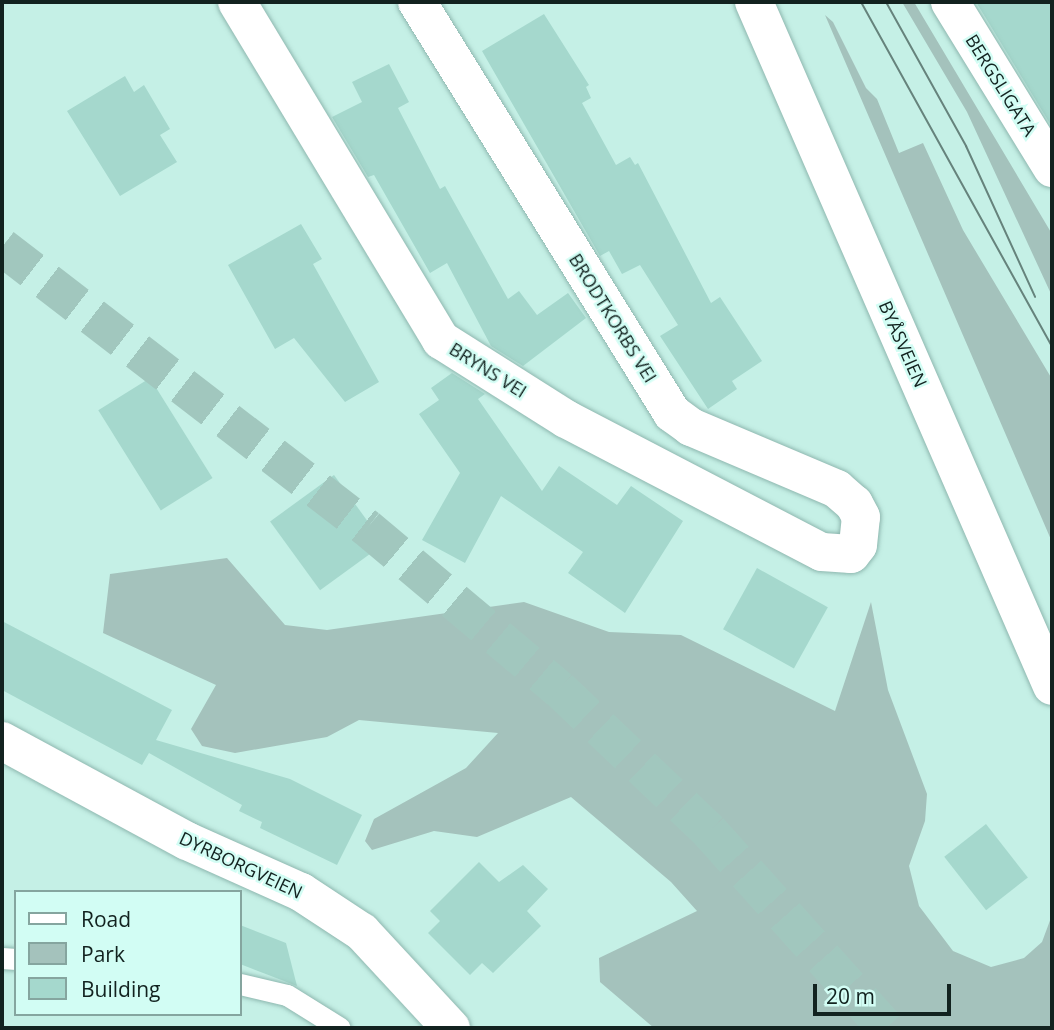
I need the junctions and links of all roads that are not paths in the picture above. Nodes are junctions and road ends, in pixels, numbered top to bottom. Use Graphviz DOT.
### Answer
graph roads {
  1 [pos="237,2"];
  2 [pos="417,2"];
  3 [pos="754,2"];
  4 [pos="950,2"];
  5 [pos="1052,168"];
  6 [pos="850,554"];
  7 [pos="1052,686"];
  8 [pos="2,741"];
  9 [pos="242,985"];
  10 [pos="340,1028"];
  11 [pos="451,1028"];
  1 -- 6 [label="street, BRYNS VEI"];
  2 -- 6 [label="street, BRODTKORBS VEI"];
  3 -- 7 [label="street, BYÅSVEIEN"];
  4 -- 5 [label="street, BERGSLIGATA"];
  8 -- 11 [label="street, DYRBORGVEIEN"];
  9 -- 10 [label="lane"];
}
